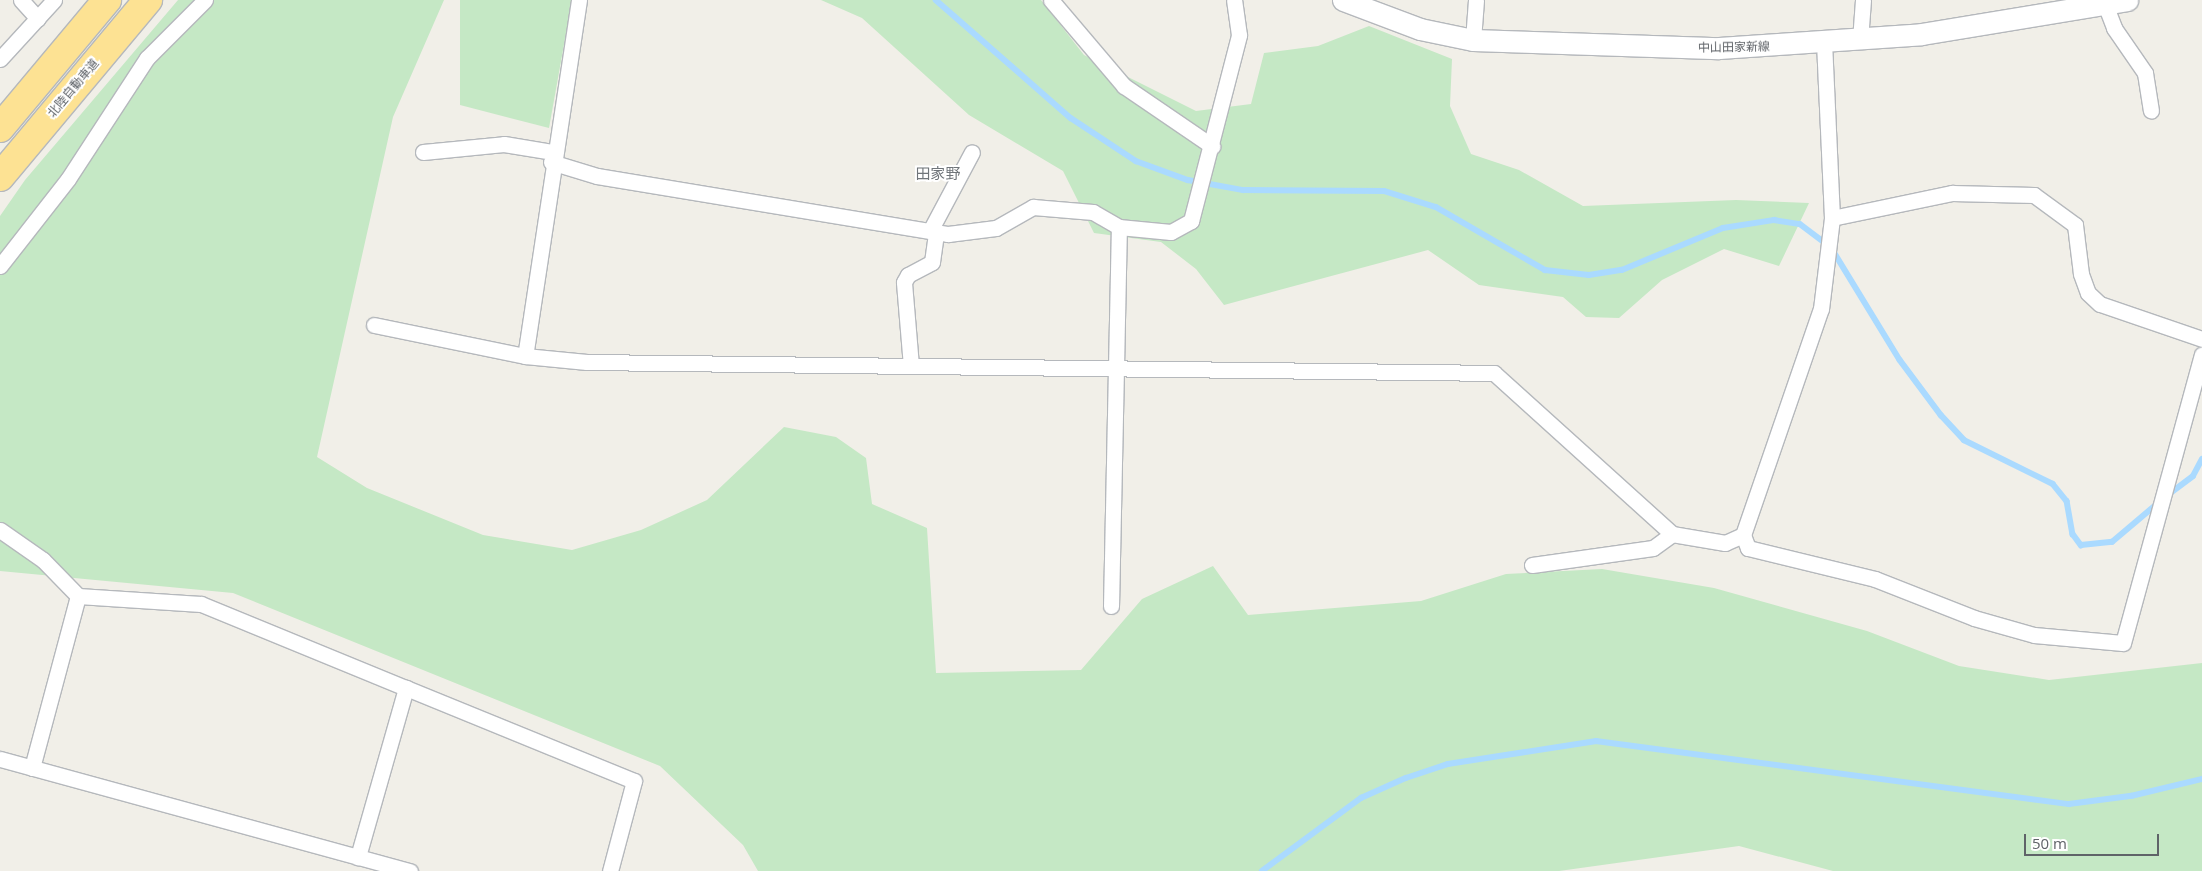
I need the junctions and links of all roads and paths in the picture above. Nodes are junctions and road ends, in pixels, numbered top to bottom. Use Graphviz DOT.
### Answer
graph roads {
  1 [pos="21,0"];
  2 [pos="54,0"];
  3 [pos="107,0"];
  4 [pos="148,0"];
  5 [pos="205,0"];
  6 [pos="579,0"];
  7 [pos="1051,0"];
  8 [pos="1234,0"];
  9 [pos="1343,0"];
  10 [pos="1476,0"];
  11 [pos="1863,0"];
  12 [pos="2127,0"];
  13 [pos="2104,4"];
  14 [pos="38,19"];
  15 [pos="1473,40"];
  16 [pos="1860,40"];
  17 [pos="1824,43"];
  18 [pos="0,58"];
  19 [pos="2151,111"];
  20 [pos="0,128"];
  21 [pos="1212,146"];
  22 [pos="423,152"];
  23 [pos="972,152"];
  24 [pos="552,157"];
  25 [pos="0,177"];
  26 [pos="1832,218"];
  27 [pos="1119,227"];
  28 [pos="933,231"];
  29 [pos="0,266"];
  30 [pos="374,325"];
  31 [pos="2202,339"];
  32 [pos="2202,355"];
  33 [pos="524,356"];
  34 [pos="1114,365"];
  35 [pos="911,366"];
  36 [pos="0,530"];
  37 [pos="1672,534"];
  38 [pos="1743,535"];
  39 [pos="1532,565"];
  40 [pos="78,596"];
  41 [pos="1111,606"];
  42 [pos="406,688"];
  43 [pos="0,759"];
  44 [pos="32,768"];
  45 [pos="358,857"];
  46 [pos="410,871"];
  47 [pos="610,871"];
  1 -- 14 [label="street"];
  2 -- 14 [label="street"];
  3 -- 20 [label="highway"];
  4 -- 25 [label="highway, 北陸自動車道"];
  5 -- 29 [label="street"];
  6 -- 24 [label="street"];
  7 -- 21 [label="street"];
  8 -- 21 [label="street"];
  9 -- 15 [label="main road, 中山田家新線"];
  10 -- 15 [label="street"];
  11 -- 16 [label="street"];
  12 -- 13 [label="main road, 中山田家新線"];
  13 -- 16 [label="main road, 中山田家新線"];
  13 -- 19 [label="street"];
  14 -- 18 [label="street"];
  15 -- 17 [label="main road, 中山田家新線"];
  16 -- 17 [label="main road, 中山田家新線"];
  17 -- 26 [label="street"];
  21 -- 27 [label="street"];
  22 -- 24 [label="street"];
  23 -- 28 [label="street"];
  24 -- 28 [label="street"];
  24 -- 33 [label="street"];
  26 -- 31 [label="street"];
  26 -- 38 [label="street"];
  27 -- 28 [label="street"];
  27 -- 34 [label="street"];
  28 -- 35 [label="street"];
  30 -- 33 [label="street"];
  32 -- 38 [label="street"];
  33 -- 35 [label="street"];
  34 -- 35 [label="street"];
  34 -- 37 [label="street"];
  34 -- 41 [label="street"];
  36 -- 40 [label="street"];
  37 -- 38 [label="street"];
  37 -- 39 [label="street"];
  40 -- 42 [label="street"];
  40 -- 44 [label="street"];
  42 -- 45 [label="street"];
  42 -- 47 [label="street"];
  43 -- 44 [label="street"];
  44 -- 45 [label="street"];
  45 -- 46 [label="street"];
}
